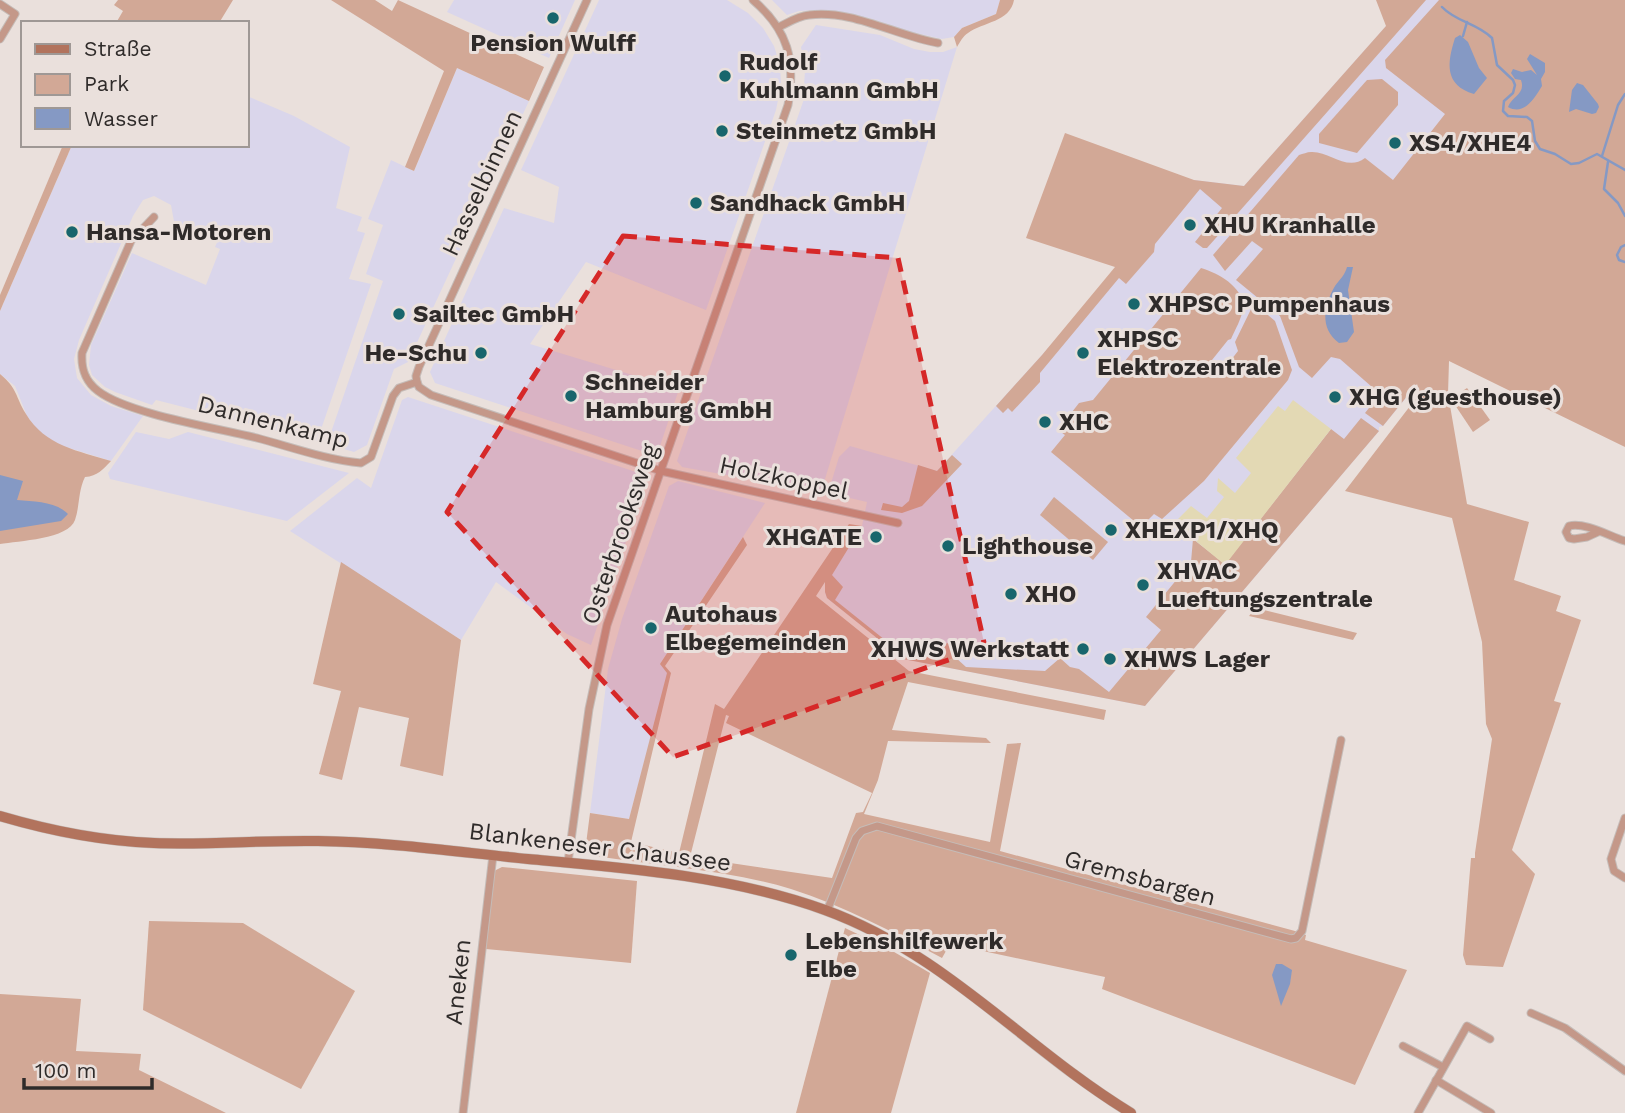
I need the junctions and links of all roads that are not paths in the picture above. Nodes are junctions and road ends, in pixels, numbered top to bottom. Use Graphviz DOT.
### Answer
graph roads {
  1 [pos="587,0"];
  2 [pos="754,0"];
  3 [pos="0,4"];
  4 [pos="779,27"];
  5 [pos="0,39"];
  6 [pos="938,43"];
  7 [pos="154,217"];
  8 [pos="417,382"];
  9 [pos="661,471"];
  10 [pos="898,523"];
  11 [pos="1598,532"];
  12 [pos="1625,541"];
  13 [pos="1341,740"];
  14 [pos="0,816"];
  15 [pos="1625,818"];
  16 [pos="493,855"];
  17 [pos="568,862"];
  18 [pos="1625,878"];
  19 [pos="827,911"];
  20 [pos="1531,1013"];
  21 [pos="1490,1039"];
  22 [pos="1403,1046"];
  23 [pos="1443,1067"];
  24 [pos="1625,1070"];
  25 [pos="1436,1080"];
  26 [pos="463,1113"];
  27 [pos="1131,1113"];
  28 [pos="1418,1113"];
  29 [pos="1491,1113"];
  1 -- 8 [label="street, Hasselbinnen"];
  2 -- 4 [label="street, Osterbrooksweg"];
  3 -- 5 [label="street"];
  4 -- 6 [label="street"];
  4 -- 9 [label="street, Osterbrooksweg"];
  7 -- 8 [label="street, Dannenkamp"];
  8 -- 9 [label="street"];
  9 -- 10 [label="street, Holzkoppel"];
  9 -- 17 [label="street, Osterbrooksweg"];
  11 -- 12 [label="street"];
  13 -- 19 [label="street, Gremsbargen"];
  14 -- 16 [label="main road, Blankeneser Chaussee"];
  15 -- 18 [label="street"];
  16 -- 17 [label="main road, Blankeneser Chaussee"];
  16 -- 26 [label="street, Aneken"];
  17 -- 19 [label="main road, Blankeneser Chaussee"];
  19 -- 27 [label="main road, Blankeneser Chaussee"];
  20 -- 24 [label="street"];
  21 -- 23 [label="street"];
  22 -- 23 [label="street"];
  23 -- 25 [label="street"];
  25 -- 28 [label="street"];
  25 -- 29 [label="street"];
}
